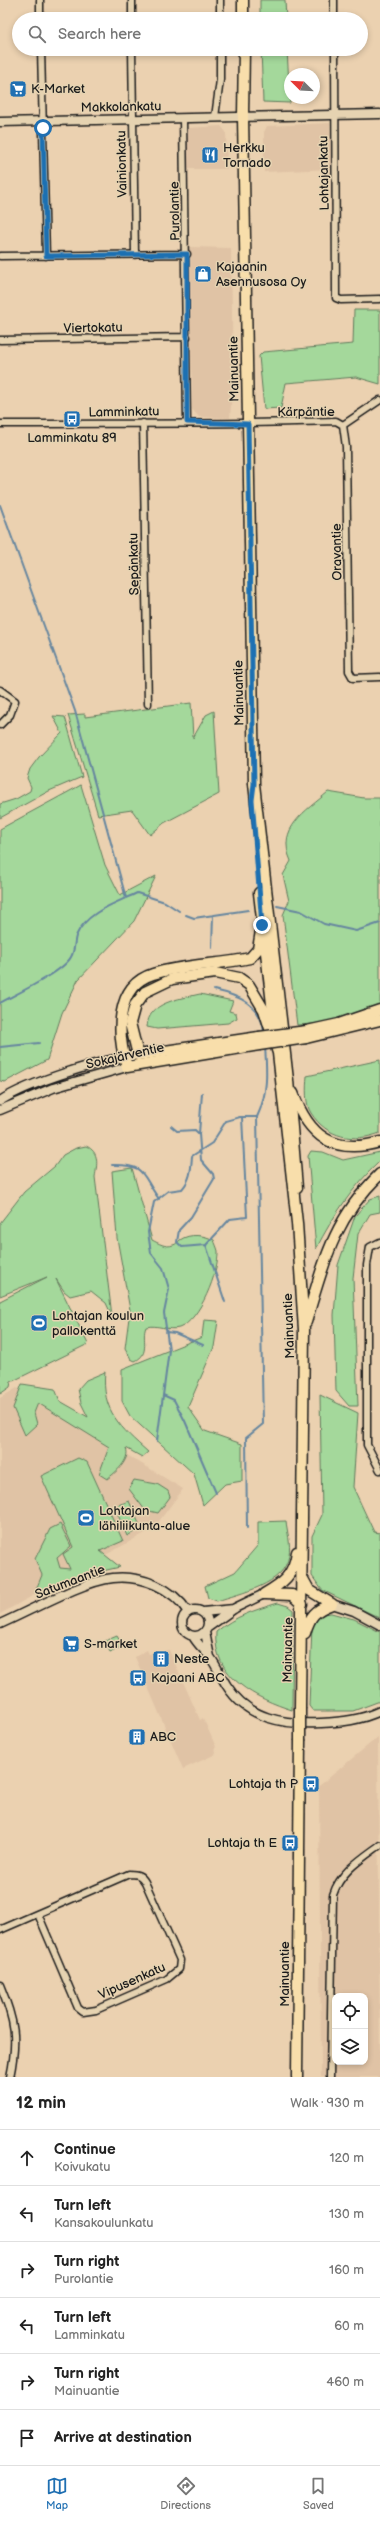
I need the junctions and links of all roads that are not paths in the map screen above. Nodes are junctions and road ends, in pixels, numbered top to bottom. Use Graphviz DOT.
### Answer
graph roads {
  1 [pos="40,0"];
  2 [pos="132,0"];
  3 [pos="220,0"];
  4 [pos="243,0"];
  5 [pos="334,0"];
  6 [pos="40,12"];
  7 [pos="132,12"];
  8 [pos="220,12"];
  9 [pos="244,12"];
  10 [pos="334,12"];
  11 [pos="41,56"];
  12 [pos="132,56"];
  13 [pos="220,56"];
  14 [pos="244,56"];
  15 [pos="335,56"];
  16 [pos="380,114"];
  17 [pos="335,115"];
  18 [pos="243,116"];
  19 [pos="215,117"];
  20 [pos="183,118"];
  21 [pos="133,119"];
  22 [pos="43,121"];
  23 [pos="0,122"];
  24 [pos="187,254"];
  25 [pos="134,255"];
  26 [pos="0,256"];
  27 [pos="46,256"];
  28 [pos="380,298"];
  29 [pos="187,337"];
  30 [pos="0,340"];
  31 [pos="380,400"];
  32 [pos="187,422"];
  33 [pos="143,423"];
  34 [pos="0,424"];
  35 [pos="248,424"];
  36 [pos="343,424"];
  37 [pos="380,677"];
  38 [pos="0,690"];
  39 [pos="148,704"];
  40 [pos="0,725"];
  41 [pos="254,784"];
  42 [pos="262,925"];
  43 [pos="380,1010"];
  44 [pos="380,1020"];
  45 [pos="306,1034"];
  46 [pos="278,1053"];
  47 [pos="124,1057"];
  48 [pos="138,1060"];
  49 [pos="127,1067"];
  50 [pos="288,1080"];
  51 [pos="0,1101"];
  52 [pos="0,1110"];
  53 [pos="380,1142"];
  54 [pos="380,1174"];
  55 [pos="297,1223"];
  56 [pos="380,1242"];
  57 [pos="304,1330"];
  58 [pos="380,1470"];
  59 [pos="302,1524"];
  60 [pos="302,1576"];
  61 [pos="264,1594"];
  62 [pos="302,1604"];
  63 [pos="332,1604"];
  64 [pos="235,1608"];
  65 [pos="188,1612"];
  66 [pos="203,1612"];
  67 [pos="0,1624"];
  68 [pos="380,1625"];
  69 [pos="206,1630"];
  70 [pos="193,1636"];
  71 [pos="301,1646"];
  72 [pos="210,1657"];
  73 [pos="380,1711"];
  74 [pos="380,1845"];
  75 [pos="38,1914"];
  76 [pos="0,1930"];
  77 [pos="0,1985"];
  78 [pos="10,2077"];
  79 [pos="297,2077"];
  80 [pos="330,2077"];
  1 -- 6 [label="street"];
  2 -- 7 [label="street"];
  3 -- 8 [label="street"];
  4 -- 9 [label="main road"];
  5 -- 10 [label="street"];
  11 -- 22 [label="street"];
  12 -- 21 [label="street, Vainionkatu"];
  13 -- 19 [label="street"];
  14 -- 18 [label="main road, Mainuantie"];
  15 -- 17 [label="street, Lohtajankatu"];
  16 -- 17 [label="street, Makkolankatu"];
  17 -- 18 [label="street, Makkolankatu"];
  17 -- 28 [label="street, Lohtajankatu"];
  18 -- 19 [label="street, Makkolankatu"];
  18 -- 35 [label="main road, Mainuantie"];
  19 -- 20 [label="street, Makkolankatu"];
  20 -- 21 [label="street, Makkolankatu"];
  20 -- 24 [label="street, Purolantie"];
  21 -- 22 [label="street, Makkolankatu"];
  21 -- 25 [label="street, Vainionkatu"];
  22 -- 23 [label="street, Makkolankatu"];
  22 -- 27 [label="street"];
  24 -- 25 [label="street"];
  24 -- 29 [label="street, Purolantie"];
  25 -- 27 [label="street"];
  26 -- 27 [label="street"];
  29 -- 30 [label="street, Viertokatu"];
  29 -- 32 [label="street, Purolantie"];
  31 -- 36 [label="street, Kärpäntie"];
  32 -- 33 [label="street, Lamminkatu"];
  32 -- 35 [label="street, Lamminkatu"];
  33 -- 34 [label="street, Lamminkatu"];
  33 -- 39 [label="street, Sepänkatu"];
  35 -- 36 [label="street, Kärpäntie"];
  35 -- 41 [label="main road, Mainuantie"];
  36 -- 37 [label="street, Oravantie"];
  38 -- 40 [label="street"];
  41 -- 42 [label="main road, Mainuantie"];
  41 -- 50 [label="main road, Mainuantie"];
  42 -- 46 [label="main road, Mainuantie"];
  42 -- 47 [label="main road"];
  43 -- 45 [label="main road"];
  44 -- 45 [label="main road"];
  45 -- 48 [label="main road, Sokajärventie, bridge"];
  46 -- 48 [label="main road"];
  46 -- 55 [label="main road, Mainuantie"];
  47 -- 48 [label="street, Sokajärventie"];
  47 -- 49 [label="main road"];
  47 -- 51 [label="street, Sokajärventie"];
  48 -- 49 [label="main road, Sokajärventie"];
  49 -- 52 [label="street, Sokajärventie"];
  50 -- 53 [label="main road"];
  50 -- 55 [label="main road, Mainuantie"];
  54 -- 57 [label="main road"];
  55 -- 57 [label="main road, Mainuantie"];
  56 -- 58 [label="street"];
  57 -- 59 [label="main road, Mainuantie"];
  59 -- 60 [label="main road, Mainuantie"];
  59 -- 61 [label="main road"];
  60 -- 62 [label="main road, Mainuantie"];
  60 -- 63 [label="main road"];
  61 -- 62 [label="main road"];
  61 -- 64 [label="street"];
  62 -- 71 [label="main road, Mainuantie"];
  63 -- 68 [label="street"];
  63 -- 71 [label="main road"];
  64 -- 66 [label="street"];
  64 -- 69 [label="street"];
  65 -- 66 [label="street"];
  65 -- 67 [label="street, Satumaantie"];
  65 -- 70 [label="street"];
  66 -- 69 [label="street"];
  69 -- 70 [label="street"];
  69 -- 72 [label="street"];
  70 -- 72 [label="street"];
  71 -- 79 [label="main road, Mainuantie, bridge"];
  72 -- 73 [label="street"];
  74 -- 80 [label="street"];
  75 -- 75 [label="street, Vipusenkatu"];
  75 -- 76 [label="street, Vipusenkatu"];
  77 -- 78 [label="street"];
}
